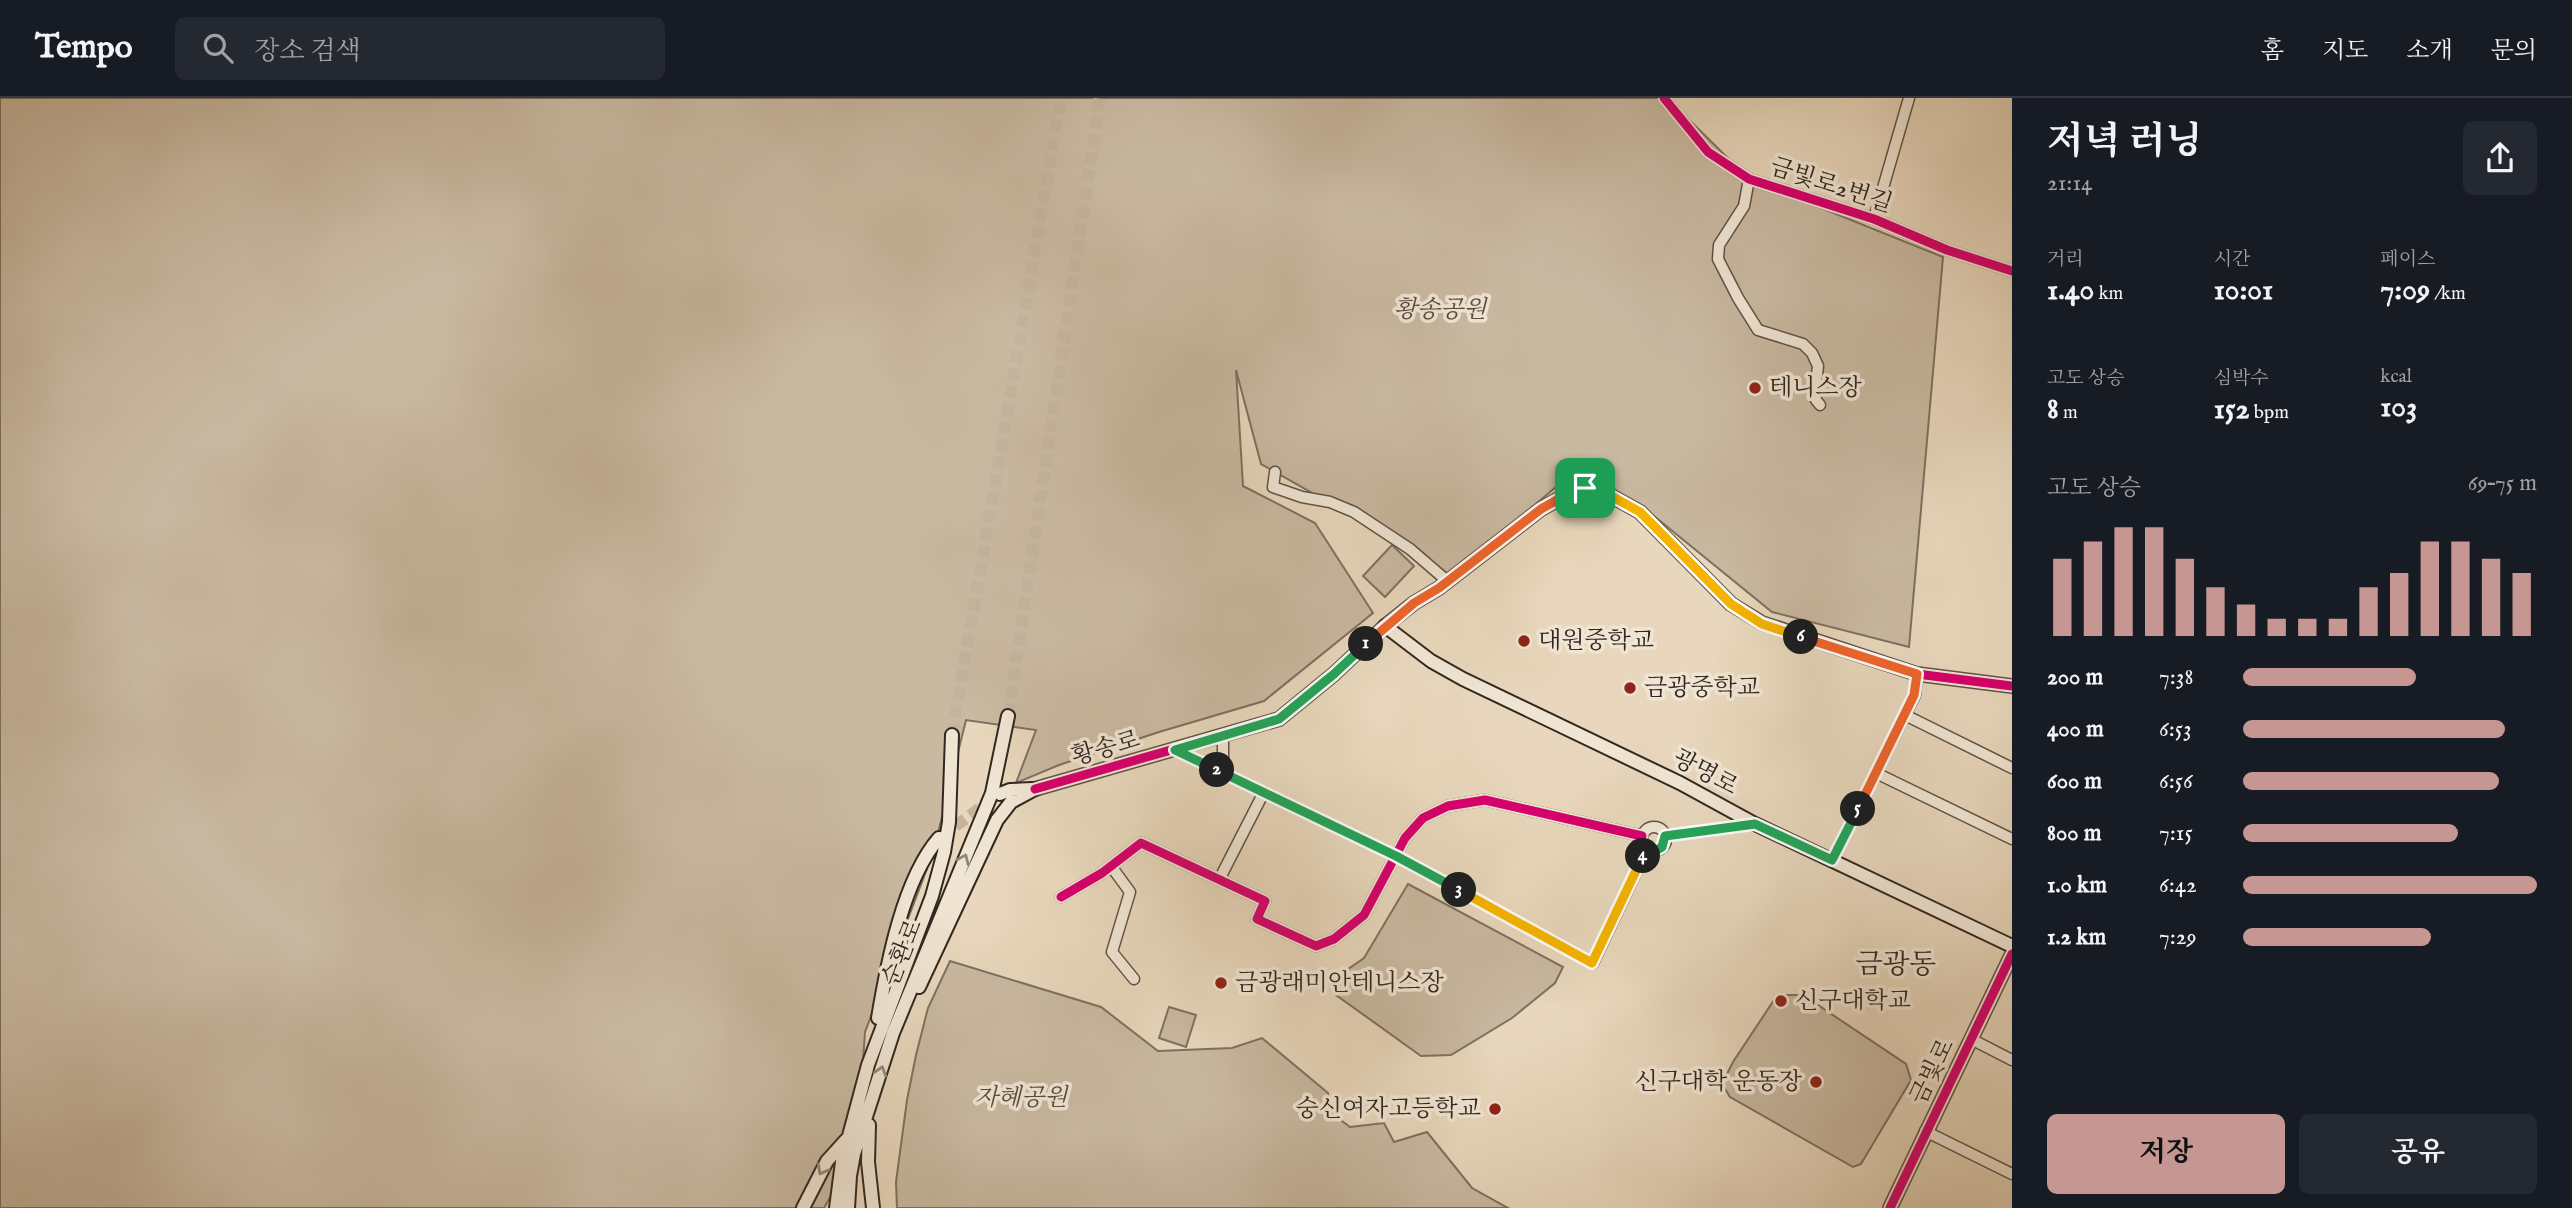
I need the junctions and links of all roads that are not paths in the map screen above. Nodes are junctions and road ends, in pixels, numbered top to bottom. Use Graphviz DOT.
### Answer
graph roads {
  1 [pos="1664,98"];
  2 [pos="1909,98"];
  3 [pos="1749,179"];
  4 [pos="1874,219"];
  5 [pos="2012,271"];
  6 [pos="1820,405"];
  7 [pos="1275,472"];
  8 [pos="1446,580"];
  9 [pos="1385,626"];
  10 [pos="1917,674"];
  11 [pos="2012,686"];
  12 [pos="1905,715"];
  13 [pos="1007,716"];
  14 [pos="952,735"];
  15 [pos="1223,736"];
  16 [pos="1175,750"];
  17 [pos="2012,768"];
  18 [pos="1223,773"];
  19 [pos="1876,773"];
  20 [pos="1035,789"];
  21 [pos="1264,792"];
  22 [pos="1000,794"];
  23 [pos="1755,824"];
  24 [pos="1642,836"];
  25 [pos="1665,836"];
  26 [pos="939,838"];
  27 [pos="2012,839"];
  28 [pos="1647,849"];
  29 [pos="1396,856"];
  30 [pos="1832,860"];
  31 [pos="1111,866"];
  32 [pos="1220,878"];
  33 [pos="1061,897"];
  34 [pos="2012,947"];
  35 [pos="2012,954"];
  36 [pos="1134,979"];
  37 [pos="893,1033"];
  38 [pos="1971,1039"];
  39 [pos="873,1053"];
  40 [pos="2012,1060"];
  41 [pos="869,1112"];
  42 [pos="1925,1131"];
  43 [pos="848,1138"];
  44 [pos="2012,1174"];
  45 [pos="803,1208"];
  46 [pos="836,1208"];
  47 [pos="848,1208"];
  48 [pos="873,1208"];
  49 [pos="1890,1208"];
  1 -- 3 [label="street, 금빛로2번길"];
  2 -- 4 [label="street"];
  3 -- 4 [label="street, 금빛로2번길"];
  3 -- 6 [label="street"];
  4 -- 5 [label="street, 금빛로2번길"];
  7 -- 8 [label="street"];
  8 -- 9 [label="main road, 황송로"];
  8 -- 10 [label="main road, 황송로"];
  9 -- 15 [label="main road, 황송로"];
  9 -- 23 [label="main road, 광명로"];
  10 -- 11 [label="main road, 황송로"];
  10 -- 12 [label="street"];
  12 -- 17 [label="street"];
  12 -- 19 [label="street"];
  37 -- 13 [label="main road, 순환로, one-way"];
  14 -- 39 [label="main road, 순환로"];
  15 -- 16 [label="main road, 황송로"];
  15 -- 18 [label="street"];
  16 -- 18 [label="street"];
  16 -- 20 [label="main road, 황송로"];
  18 -- 21 [label="street"];
  19 -- 27 [label="street"];
  19 -- 30 [label="street"];
  20 -- 22 [label="main road"];
  20 -- 37 [label="main road"];
  21 -- 29 [label="street"];
  21 -- 32 [label="street"];
  23 -- 25 [label="street"];
  23 -- 30 [label="main road, 광명로"];
  24 -- 25 [label="street"];
  24 -- 28 [label="street"];
  24 -- 29 [label="street"];
  25 -- 28 [label="street"];
  26 -- 39 [label="main road"];
  28 -- 29 [label="street"];
  29 -- 32 [label="street"];
  30 -- 34 [label="main road, 광명로"];
  31 -- 32 [label="street"];
  31 -- 33 [label="street"];
  31 -- 36 [label="street"];
  35 -- 38 [label="main road, 금빛로"];
  41 -- 37 [label="main road, 순환로, one-way"];
  38 -- 40 [label="street"];
  38 -- 42 [label="main road, 금빛로"];
  39 -- 43 [label="main road, 순환로"];
  41 -- 47 [label="main road, 순환로"];
  41 -- 48 [label="main road"];
  42 -- 44 [label="street"];
  42 -- 49 [label="main road, 금빛로"];
  43 -- 45 [label="main road, one-way"];
  43 -- 46 [label="main road, 순환로"];
}
